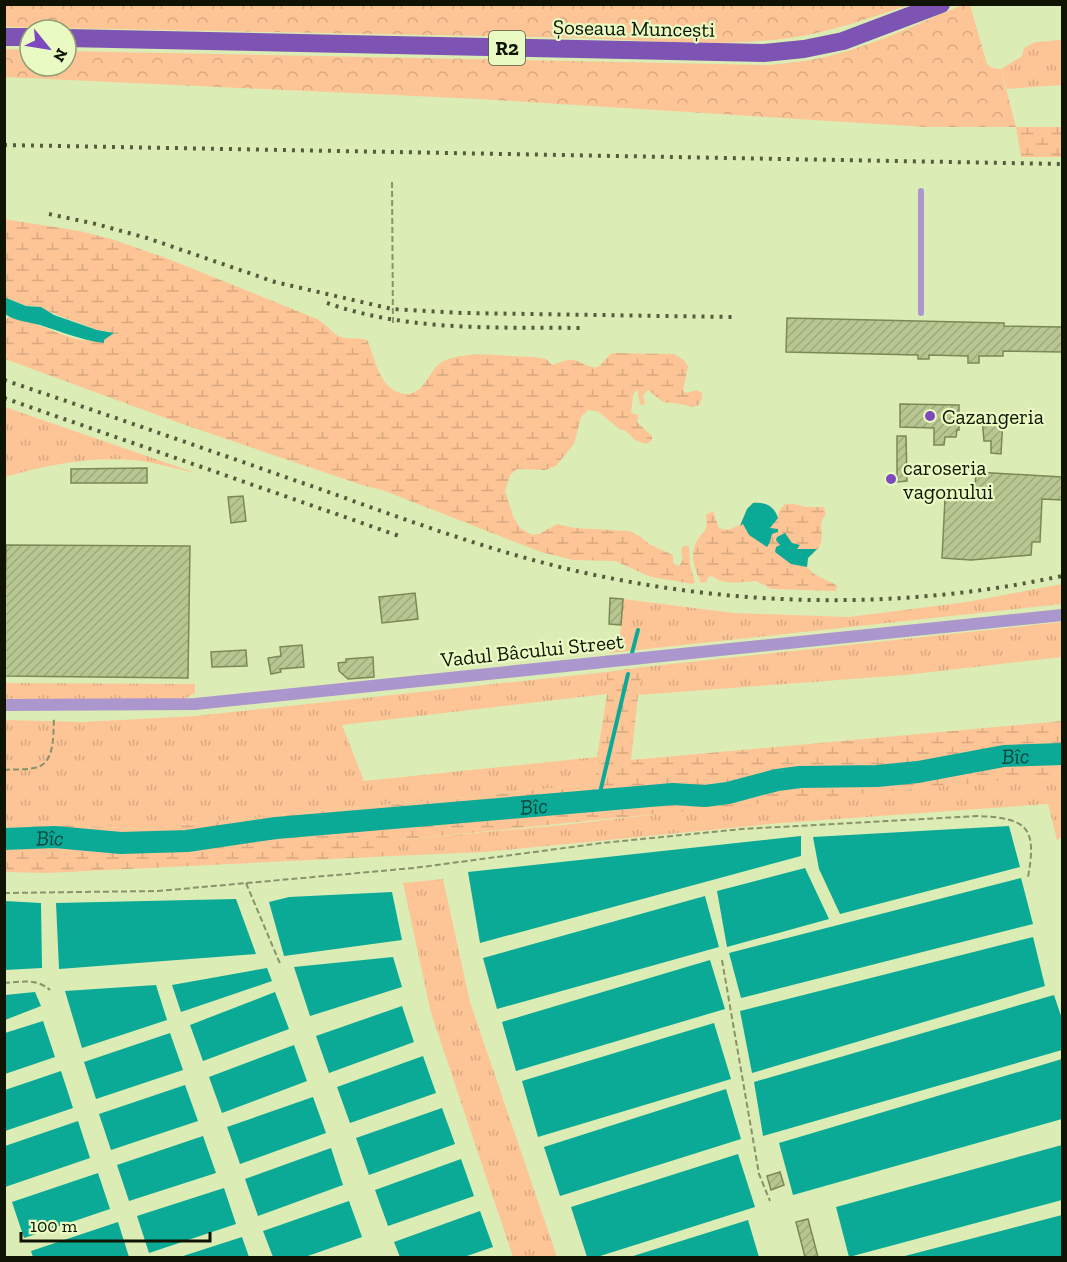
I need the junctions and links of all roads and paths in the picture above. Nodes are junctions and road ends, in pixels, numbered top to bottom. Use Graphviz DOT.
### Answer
graph roads {
  1 [pos="941,4"];
  2 [pos="78,38"];
  3 [pos="392,182"];
  4 [pos="921,191"];
  5 [pos="921,313"];
  6 [pos="393,325"];
  7 [pos="1062,615"];
  8 [pos="4,705"];
  9 [pos="55,705"];
  10 [pos="4,770"];
  11 [pos="1028,877"];
  12 [pos="246,883"];
  13 [pos="4,892"];
  14 [pos="722,960"];
  15 [pos="281,966"];
  16 [pos="4,983"];
  17 [pos="50,990"];
  18 [pos="770,1201"];
  1 -- 2 [label="main road, Șoseaua Muncești / R2"];
  3 -- 6 [label="path"];
  4 -- 5 [label="lane"];
  7 -- 9 [label="street, Vadul Bâcului Street"];
  8 -- 9 [label="street, Vadul Bâcului Street"];
  9 -- 10 [label="path"];
  11 -- 12 [label="path"];
  12 -- 13 [label="path"];
  12 -- 15 [label="path"];
  14 -- 18 [label="path"];
  16 -- 17 [label="path"];
}
